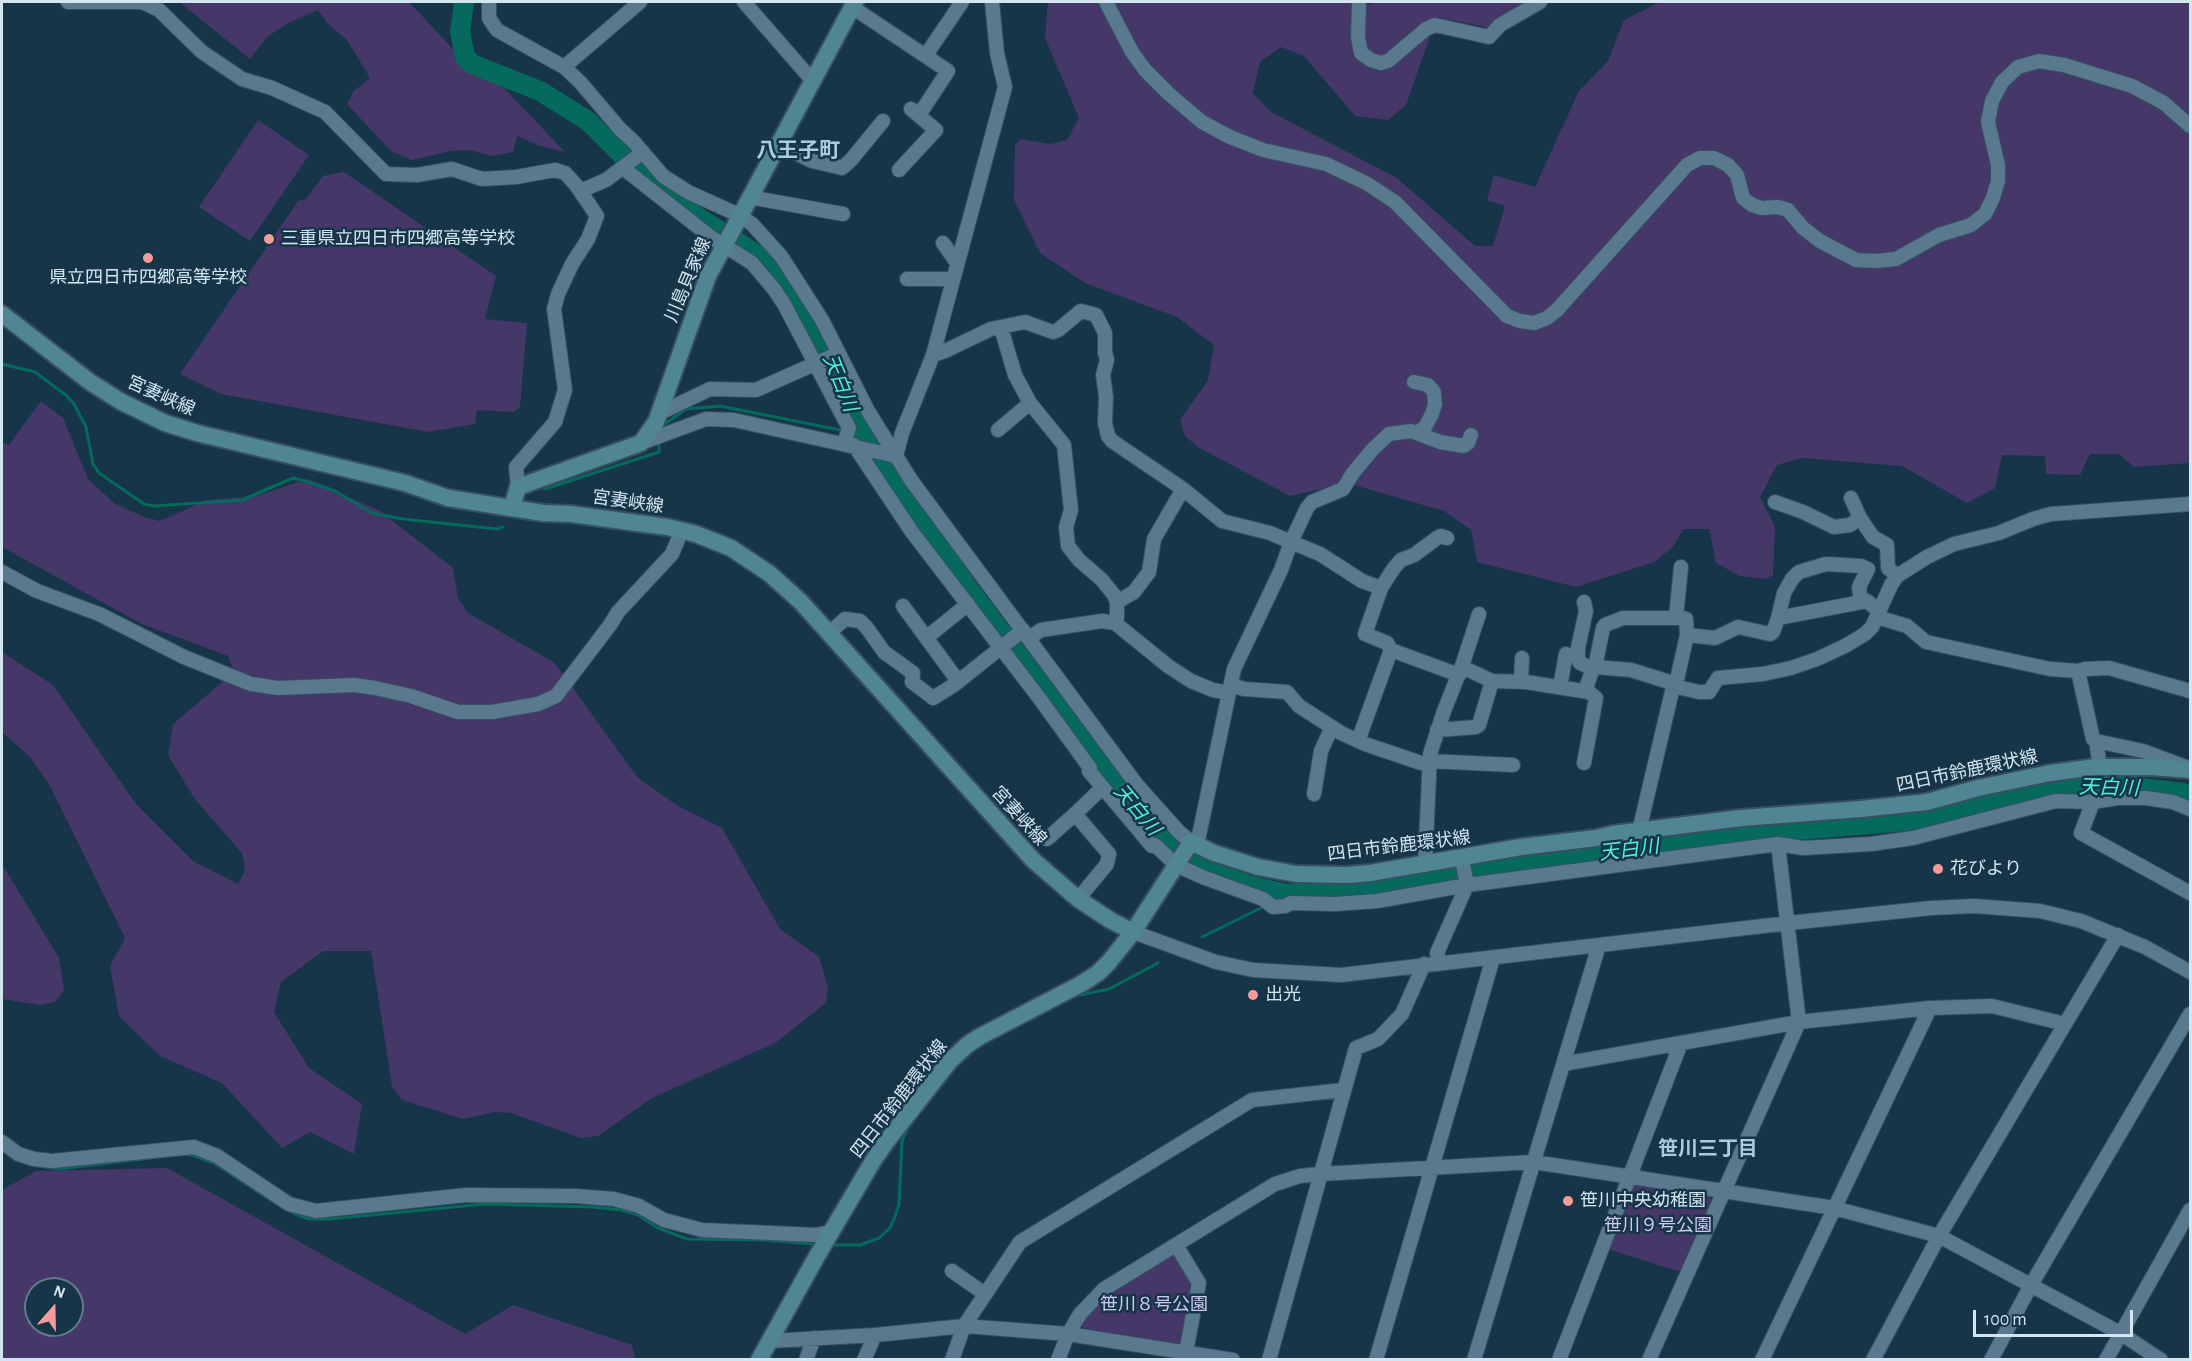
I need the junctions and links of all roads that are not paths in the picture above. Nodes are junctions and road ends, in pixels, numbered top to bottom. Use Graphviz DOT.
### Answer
graph roads {
  1 [pos="68,2"];
  2 [pos="489,2"];
  3 [pos="640,2"];
  4 [pos="744,2"];
  5 [pos="962,2"];
  6 [pos="992,2"];
  7 [pos="1106,2"];
  8 [pos="1359,2"];
  9 [pos="1540,2"];
  10 [pos="853,4"];
  11 [pos="926,55"];
  12 [pos="564,67"];
  13 [pos="812,80"];
  14 [pos="883,120"];
  15 [pos="2190,126"];
  16 [pos="778,144"];
  17 [pos="643,152"];
  18 [pos="623,168"];
  19 [pos="899,170"];
  20 [pos="580,191"];
  21 [pos="749,197"];
  22 [pos="843,214"];
  23 [pos="739,216"];
  24 [pos="943,243"];
  25 [pos="723,246"];
  26 [pos="957,263"];
  27 [pos="907,279"];
  28 [pos="953,279"];
  29 [pos="2,314"];
  30 [pos="1001,328"];
  31 [pos="838,354"];
  32 [pos="933,355"];
  33 [pos="815,364"];
  34 [pos="1414,382"];
  35 [pos="1030,403"];
  36 [pos="660,413"];
  37 [pos="998,430"];
  38 [pos="1417,433"];
  39 [pos="1471,435"];
  40 [pos="848,439"];
  41 [pos="641,443"];
  42 [pos="896,456"];
  43 [pos="518,487"];
  44 [pos="1183,489"];
  45 [pos="1851,498"];
  46 [pos="1774,502"];
  47 [pos="2190,504"];
  48 [pos="512,507"];
  49 [pos="1860,518"];
  50 [pos="682,530"];
  51 [pos="1447,538"];
  52 [pos="1291,542"];
  53 [pos="1682,567"];
  54 [pos="2,572"];
  55 [pos="1898,576"];
  56 [pos="1381,588"];
  57 [pos="1117,602"];
  58 [pos="1584,602"];
  59 [pos="1861,602"];
  60 [pos="968,604"];
  61 [pos="903,606"];
  62 [pos="1479,614"];
  63 [pos="1878,614"];
  64 [pos="1676,617"];
  65 [pos="1778,618"];
  66 [pos="1115,623"];
  67 [pos="829,633"];
  68 [pos="1023,634"];
  69 [pos="1687,635"];
  70 [pos="926,638"];
  71 [pos="1001,647"];
  72 [pos="1391,650"];
  73 [pos="1566,654"];
  74 [pos="1522,658"];
  75 [pos="1594,668"];
  76 [pos="1460,670"];
  77 [pos="2078,671"];
  78 [pos="958,681"];
  79 [pos="1492,681"];
  80 [pos="1521,681"];
  81 [pos="1674,684"];
  82 [pos="1560,687"];
  83 [pos="1230,689"];
  84 [pos="1585,691"];
  85 [pos="2190,692"];
  86 [pos="1332,728"];
  87 [pos="1437,730"];
  88 [pos="1358,741"];
  89 [pos="2096,741"];
  90 [pos="1429,760"];
  91 [pos="1584,763"];
  92 [pos="1513,765"];
  93 [pos="2100,767"];
  94 [pos="2190,770"];
  95 [pos="1103,787"];
  96 [pos="1314,794"];
  97 [pos="2093,802"];
  98 [pos="2190,809"];
  99 [pos="1075,814"];
  100 [pos="1639,831"];
  101 [pos="1047,839"];
  102 [pos="1194,844"];
  103 [pos="1778,844"];
  104 [pos="1462,859"];
  105 [pos="1177,864"];
  106 [pos="1425,865"];
  107 [pos="1467,885"];
  108 [pos="2190,893"];
  109 [pos="1078,899"];
  110 [pos="1788,923"];
  111 [pos="1132,932"];
  112 [pos="2118,935"];
  113 [pos="1599,945"];
  114 [pos="1493,958"];
  115 [pos="1440,963"];
  116 [pos="1424,964"];
  117 [pos="2190,972"];
  118 [pos="1930,1008"];
  119 [pos="2190,1014"];
  120 [pos="1799,1022"];
  121 [pos="2065,1024"];
  122 [pos="1681,1044"];
  123 [pos="1563,1064"];
  124 [pos="1343,1090"];
  125 [pos="2,1142"];
  126 [pos="1534,1162"];
  127 [pos="1430,1168"];
  128 [pos="1320,1174"];
  129 [pos="1631,1177"];
  130 [pos="1724,1192"];
  131 [pos="1834,1208"];
  132 [pos="2190,1210"];
  133 [pos="830,1235"];
  134 [pos="1939,1236"];
  135 [pos="1176,1245"];
  136 [pos="952,1271"];
  137 [pos="2031,1285"];
  138 [pos="985,1293"];
  139 [pos="964,1326"];
  140 [pos="2120,1333"];
  141 [pos="1068,1334"];
  142 [pos="875,1335"];
  143 [pos="814,1338"];
  144 [pos="770,1341"];
  145 [pos="1186,1352"];
  146 [pos="759,1359"];
  147 [pos="806,1359"];
  148 [pos="864,1359"];
  149 [pos="952,1359"];
  150 [pos="1058,1359"];
  151 [pos="1233,1359"];
  152 [pos="1269,1359"];
  153 [pos="1376,1359"];
  154 [pos="1474,1359"];
  155 [pos="1559,1359"];
  156 [pos="1649,1359"];
  157 [pos="1762,1359"];
  158 [pos="1873,1359"];
  159 [pos="1991,1359"];
  160 [pos="2106,1359"];
  161 [pos="2162,1359"];
  1 -- 20 [label="street"];
  2 -- 12 [label="street"];
  3 -- 12 [label="street"];
  4 -- 13 [label="street"];
  5 -- 11 [label="street"];
  6 -- 26 [label="street"];
  7 -- 15 [label="street"];
  8 -- 9 [label="street"];
  10 -- 11 [label="street"];
  10 -- 13 [label="main road, 川島貝家線"];
  11 -- 19 [label="street"];
  12 -- 17 [label="street"];
  13 -- 16 [label="main road, 川島貝家線"];
  14 -- 16 [label="street"];
  16 -- 21 [label="main road, 川島貝家線"];
  17 -- 18 [label="street"];
  17 -- 23 [label="street"];
  18 -- 20 [label="street"];
  18 -- 25 [label="street"];
  20 -- 43 [label="street"];
  21 -- 22 [label="street"];
  21 -- 23 [label="main road, 川島貝家線"];
  23 -- 25 [label="main road, 川島貝家線"];
  23 -- 31 [label="street"];
  24 -- 26 [label="street"];
  25 -- 33 [label="street"];
  25 -- 36 [label="main road, 川島貝家線"];
  26 -- 28 [label="street"];
  27 -- 28 [label="street"];
  28 -- 32 [label="street"];
  29 -- 48 [label="main road, 宮妻峡線"];
  30 -- 32 [label="street"];
  30 -- 35 [label="street"];
  30 -- 44 [label="street"];
  31 -- 33 [label="street"];
  31 -- 42 [label="street"];
  32 -- 42 [label="street"];
  33 -- 36 [label="street"];
  33 -- 40 [label="street"];
  34 -- 38 [label="street"];
  35 -- 37 [label="street"];
  35 -- 57 [label="street"];
  36 -- 41 [label="main road, 川島貝家線"];
  38 -- 39 [label="street"];
  38 -- 52 [label="street"];
  40 -- 41 [label="street"];
  40 -- 42 [label="street"];
  40 -- 60 [label="street"];
  41 -- 43 [label="main road"];
  42 -- 68 [label="street"];
  43 -- 48 [label="main road"];
  44 -- 52 [label="street"];
  44 -- 57 [label="street"];
  45 -- 49 [label="street"];
  46 -- 49 [label="street"];
  47 -- 55 [label="street"];
  48 -- 50 [label="main road, 宮妻峡線"];
  49 -- 55 [label="street"];
  50 -- 54 [label="street"];
  50 -- 67 [label="main road, 宮妻峡線"];
  51 -- 56 [label="street"];
  52 -- 56 [label="street"];
  52 -- 83 [label="street"];
  53 -- 64 [label="street"];
  55 -- 63 [label="street"];
  56 -- 72 [label="street"];
  57 -- 66 [label="street"];
  58 -- 75 [label="street"];
  59 -- 63 [label="street"];
  59 -- 65 [label="street"];
  59 -- 65 [label="street"];
  60 -- 70 [label="street"];
  60 -- 71 [label="street"];
  61 -- 70 [label="street"];
  62 -- 76 [label="street"];
  63 -- 77 [label="street"];
  63 -- 81 [label="street"];
  64 -- 69 [label="street"];
  64 -- 75 [label="street"];
  65 -- 69 [label="street"];
  66 -- 68 [label="street"];
  66 -- 83 [label="street"];
  67 -- 78 [label="street"];
  67 -- 109 [label="main road, 宮妻峡線"];
  68 -- 71 [label="street"];
  68 -- 102 [label="street"];
  69 -- 81 [label="street"];
  70 -- 78 [label="street"];
  71 -- 78 [label="street"];
  71 -- 95 [label="street"];
  72 -- 76 [label="street"];
  72 -- 88 [label="street"];
  73 -- 82 [label="street"];
  74 -- 80 [label="street"];
  75 -- 81 [label="street"];
  75 -- 84 [label="street"];
  76 -- 79 [label="street"];
  76 -- 87 [label="street"];
  77 -- 85 [label="street"];
  77 -- 89 [label="street"];
  79 -- 80 [label="street"];
  79 -- 87 [label="street"];
  80 -- 82 [label="street"];
  81 -- 100 [label="street"];
  82 -- 84 [label="street"];
  83 -- 86 [label="street"];
  83 -- 102 [label="street"];
  84 -- 91 [label="street"];
  86 -- 88 [label="street"];
  86 -- 96 [label="street"];
  87 -- 90 [label="street"];
  88 -- 90 [label="street"];
  89 -- 93 [label="street"];
  89 -- 94 [label="street"];
  90 -- 92 [label="street"];
  90 -- 106 [label="street"];
  93 -- 94 [label="main road, 四日市鈴鹿環状線"];
  93 -- 100 [label="main road, 四日市鈴鹿環状線"];
  95 -- 99 [label="street"];
  95 -- 105 [label="street"];
  97 -- 98 [label="street"];
  97 -- 103 [label="street"];
  97 -- 108 [label="street"];
  99 -- 101 [label="street"];
  99 -- 109 [label="street"];
  100 -- 104 [label="main road, 四日市鈴鹿環状線"];
  102 -- 105 [label="main road, 四日市鈴鹿環状線"];
  102 -- 106 [label="main road, 四日市鈴鹿環状線"];
  103 -- 107 [label="street"];
  103 -- 110 [label="street"];
  104 -- 106 [label="main road, 四日市鈴鹿環状線"];
  104 -- 107 [label="street"];
  105 -- 107 [label="street"];
  105 -- 111 [label="main road, 四日市鈴鹿環状線"];
  107 -- 115 [label="street"];
  109 -- 111 [label="main road, 宮妻峡線"];
  110 -- 112 [label="street"];
  110 -- 113 [label="street"];
  110 -- 120 [label="street"];
  111 -- 116 [label="street"];
  111 -- 133 [label="main road, 四日市鈴鹿環状線"];
  112 -- 117 [label="street"];
  112 -- 121 [label="street"];
  113 -- 114 [label="street"];
  113 -- 123 [label="street"];
  114 -- 115 [label="street"];
  114 -- 127 [label="street"];
  115 -- 116 [label="street"];
  116 -- 124 [label="street"];
  118 -- 120 [label="street"];
  118 -- 121 [label="street"];
  118 -- 131 [label="street"];
  119 -- 137 [label="street"];
  120 -- 122 [label="street"];
  120 -- 130 [label="street"];
  121 -- 134 [label="street"];
  122 -- 123 [label="street"];
  122 -- 129 [label="street"];
  123 -- 126 [label="street"];
  124 -- 128 [label="street"];
  124 -- 138 [label="street"];
  125 -- 133 [label="street"];
  126 -- 127 [label="street"];
  126 -- 129 [label="street"];
  126 -- 154 [label="street"];
  127 -- 128 [label="street"];
  127 -- 153 [label="street"];
  128 -- 135 [label="street"];
  128 -- 152 [label="street"];
  129 -- 130 [label="street"];
  129 -- 155 [label="street"];
  130 -- 131 [label="street"];
  130 -- 156 [label="street"];
  131 -- 134 [label="street"];
  131 -- 157 [label="street"];
  132 -- 140 [label="street"];
  133 -- 144 [label="main road, 四日市鈴鹿環状線"];
  134 -- 137 [label="street"];
  134 -- 158 [label="street"];
  135 -- 141 [label="street"];
  135 -- 145 [label="street"];
  136 -- 138 [label="street"];
  137 -- 140 [label="street"];
  137 -- 159 [label="street"];
  138 -- 139 [label="street"];
  139 -- 141 [label="street"];
  139 -- 142 [label="street"];
  139 -- 149 [label="street"];
  140 -- 160 [label="street"];
  140 -- 161 [label="street"];
  141 -- 145 [label="street"];
  141 -- 150 [label="street"];
  142 -- 143 [label="street"];
  142 -- 148 [label="street"];
  143 -- 144 [label="street"];
  143 -- 147 [label="street"];
  144 -- 146 [label="main road, 四日市鈴鹿環状線"];
  145 -- 151 [label="street"];
}
